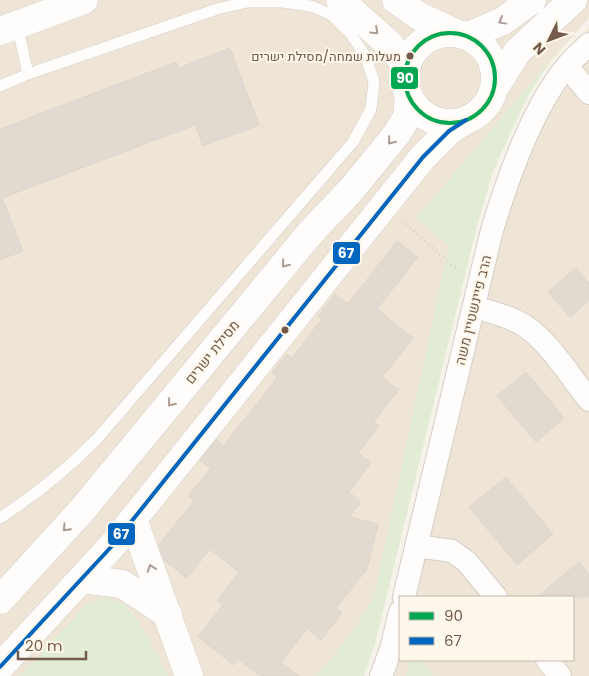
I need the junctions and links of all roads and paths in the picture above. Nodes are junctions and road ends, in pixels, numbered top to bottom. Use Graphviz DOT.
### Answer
graph roads {
  1 [pos="84,0"];
  2 [pos="340,0"];
  3 [pos="396,0"];
  4 [pos="532,0"];
  5 [pos="572,0"];
  6 [pos="8,28"];
  7 [pos="461,34"];
  8 [pos="589,44"];
  9 [pos="406,66"];
  10 [pos="567,66"];
  11 [pos="28,74"];
  12 [pos="0,86"];
  13 [pos="495,87"];
  14 [pos="589,93"];
  15 [pos="409,97"];
  16 [pos="466,120"];
  17 [pos="384,205"];
  18 [pos="476,298"];
  19 [pos="589,400"];
  20 [pos="0,518"];
  21 [pos="133,519"];
  22 [pos="416,546"];
  23 [pos="81,579"];
  24 [pos="404,596"];
  25 [pos="495,596"];
  26 [pos="0,600"];
  27 [pos="168,614"];
  28 [pos="399,616"];
  29 [pos="548,661"];
  30 [pos="0,667"];
  31 [pos="189,676"];
  32 [pos="381,676"];
  33 [pos="560,676"];
  1 -- 6 [label="street"];
  2 -- 9 [label="street, one-way"];
  3 -- 7 [label="street"];
  4 -- 7 [label="street, one-way"];
  5 -- 13 [label="street"];
  6 -- 11 [label="lane"];
  7 -- 9 [label="street"];
  7 -- 13 [label="street"];
  8 -- 10 [label="street, הרב פיינשטיין משה"];
  9 -- 15 [label="street"];
  10 -- 14 [label="street"];
  10 -- 18 [label="street, הרב פיינשטיין משה"];
  11 -- 12 [label="lane"];
  11 -- 20 [label="lane"];
  13 -- 16 [label="street"];
  15 -- 16 [label="street"];
  15 -- 26 [label="street, מסילת ישרים, one-way"];
  16 -- 17 [label="street"];
  17 -- 18 [label="path"];
  17 -- 21 [label="street"];
  18 -- 19 [label="street"];
  18 -- 22 [label="street, הרב פיינשטיין משה"];
  21 -- 23 [label="street"];
  27 -- 21 [label="street, one-way"];
  22 -- 24 [label="street, הרב פיינשטיין משה"];
  22 -- 25 [label="street"];
  23 -- 27 [label="street"];
  23 -- 30 [label="street"];
  27 -- 31 [label="street"];
  28 -- 32 [label="street"];
  29 -- 33 [label="street"];
}
